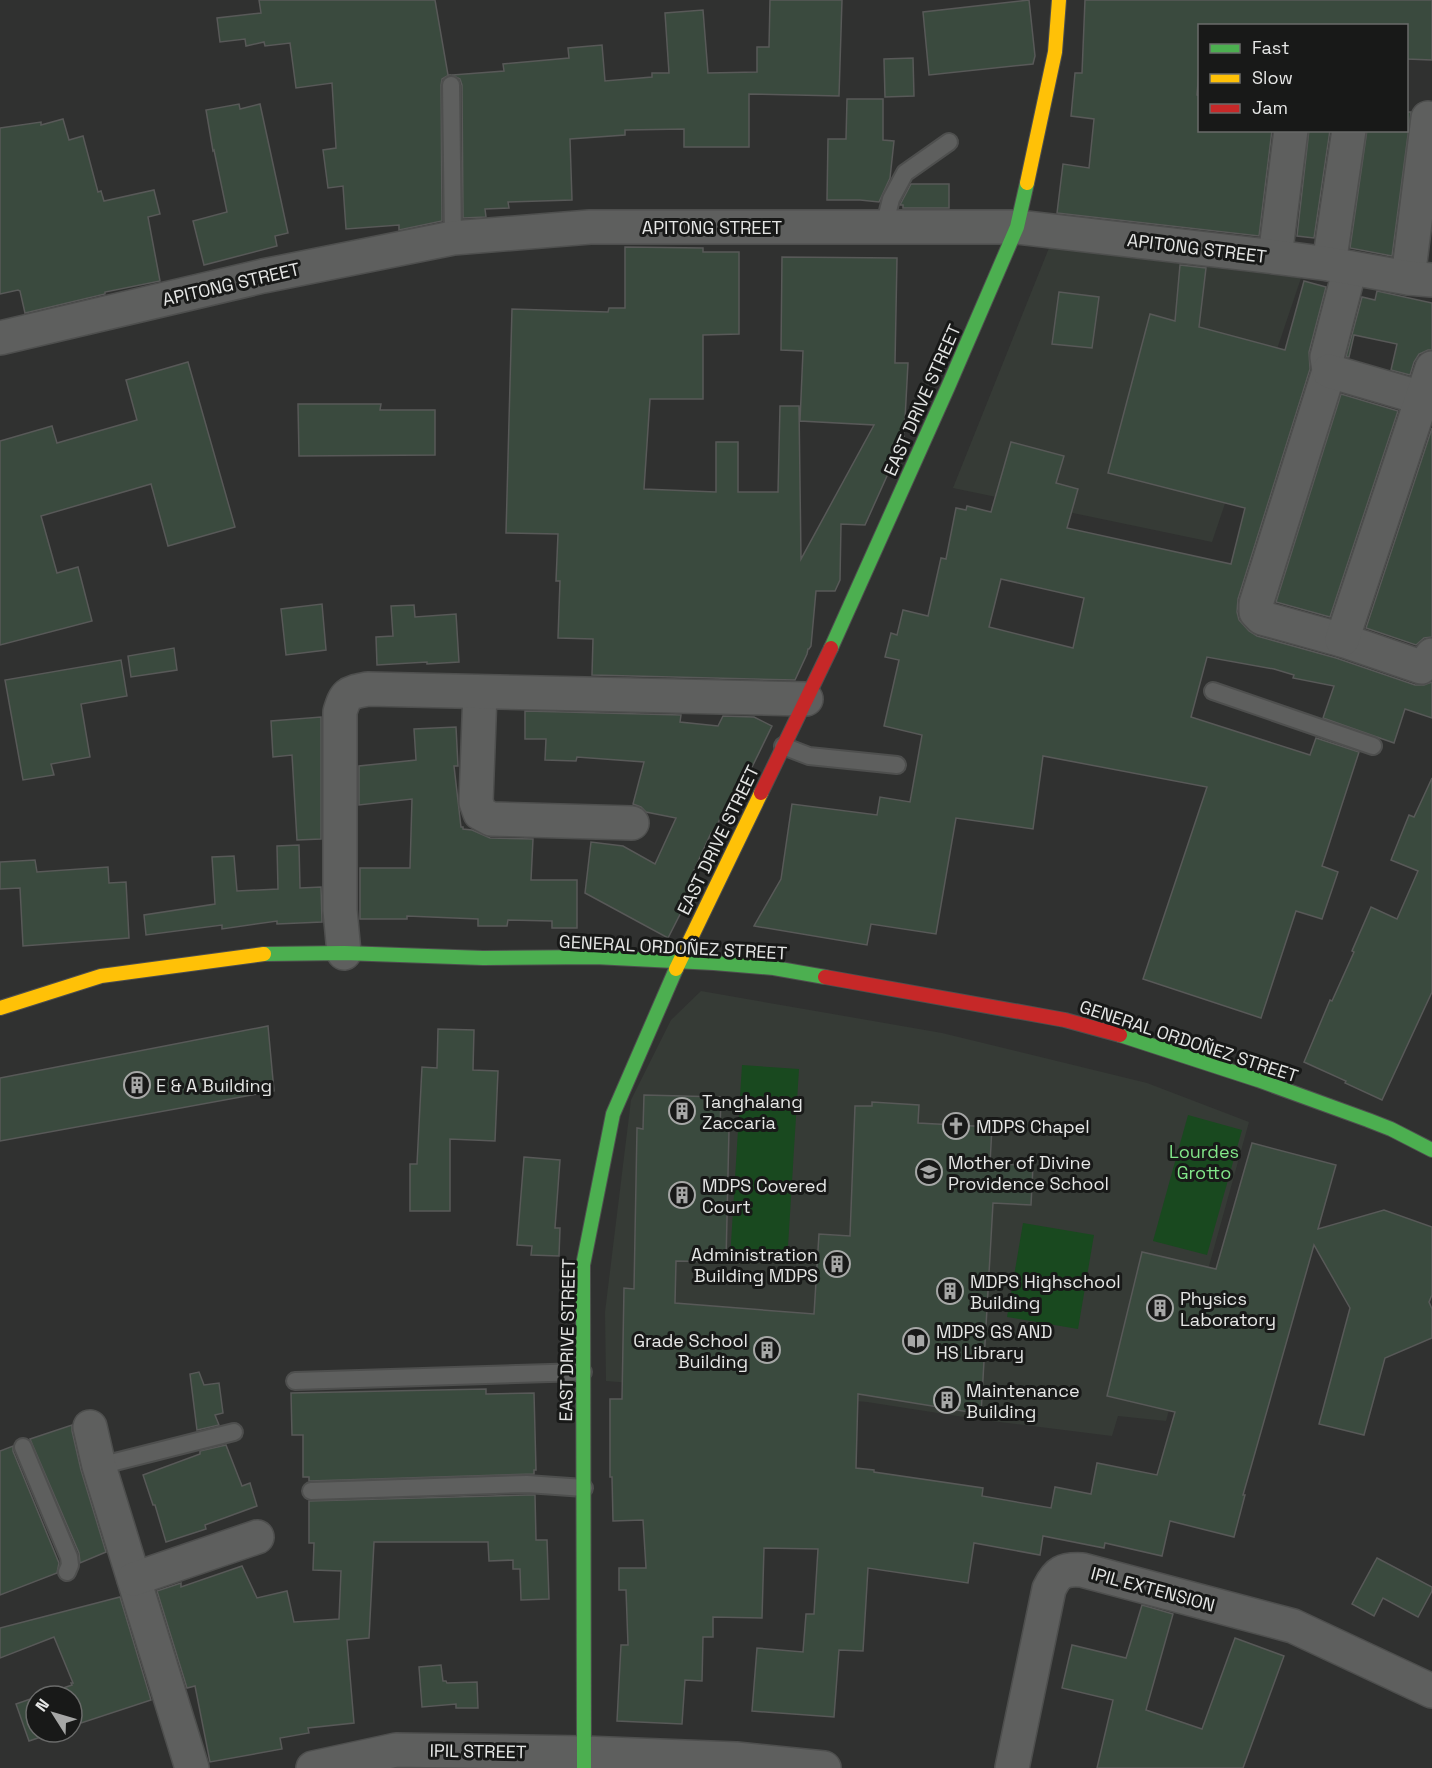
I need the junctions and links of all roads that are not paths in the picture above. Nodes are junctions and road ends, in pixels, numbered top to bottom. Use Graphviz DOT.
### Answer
graph roads {
  1 [pos="1059,0"];
  2 [pos="451,85"];
  3 [pos="1428,118"];
  4 [pos="1291,132"];
  5 [pos="1349,132"];
  6 [pos="949,142"];
  7 [pos="884,227"];
  8 [pos="1017,227"];
  9 [pos="453,238"];
  10 [pos="1275,257"];
  11 [pos="1339,266"];
  12 [pos="1420,279"];
  13 [pos="0,338"];
  14 [pos="1432,368"];
  15 [pos="1329,371"];
  16 [pos="1427,400"];
  17 [pos="1342,640"];
  18 [pos="1432,654"];
  19 [pos="1213,691"];
  20 [pos="480,692"];
  21 [pos="806,699"];
  22 [pos="783,746"];
  23 [pos="1372,746"];
  24 [pos="897,765"];
  25 [pos="632,824"];
  26 [pos="344,953"];
  27 [pos="679,962"];
  28 [pos="0,1008"];
  29 [pos="1432,1150"];
  30 [pos="583,1372"];
  31 [pos="295,1381"];
  32 [pos="90,1427"];
  33 [pos="234,1432"];
  34 [pos="23,1448"];
  35 [pos="99,1466"];
  36 [pos="584,1488"];
  37 [pos="311,1491"];
  38 [pos="257,1537"];
  39 [pos="67,1572"];
  40 [pos="134,1579"];
  41 [pos="1432,1691"];
  42 [pos="584,1760"];
  43 [pos="192,1768"];
  44 [pos="313,1768"];
  45 [pos="824,1768"];
  46 [pos="1012,1768"];
  1 -- 8 [label="street, EAST DRIVE STREET"];
  2 -- 9 [label="lane"];
  3 -- 12 [label="street"];
  4 -- 10 [label="street"];
  5 -- 11 [label="street"];
  6 -- 7 [label="lane"];
  7 -- 8 [label="street, APITONG STREET"];
  7 -- 9 [label="street, APITONG STREET"];
  8 -- 10 [label="street, APITONG STREET"];
  8 -- 21 [label="street, EAST DRIVE STREET"];
  9 -- 13 [label="street, APITONG STREET"];
  10 -- 11 [label="street, APITONG STREET"];
  11 -- 12 [label="street, APITONG STREET"];
  11 -- 15 [label="street"];
  14 -- 16 [label="street"];
  15 -- 16 [label="street"];
  15 -- 17 [label="street"];
  16 -- 17 [label="street"];
  17 -- 18 [label="street"];
  19 -- 23 [label="lane"];
  20 -- 21 [label="street"];
  20 -- 25 [label="street"];
  20 -- 26 [label="street"];
  21 -- 22 [label="street, EAST DRIVE STREET"];
  22 -- 24 [label="lane"];
  22 -- 27 [label="street, EAST DRIVE STREET"];
  26 -- 27 [label="street, GENERAL ORDOÑEZ STREET"];
  26 -- 28 [label="street, GENERAL ORDOÑEZ STREET"];
  27 -- 29 [label="street, GENERAL ORDOÑEZ STREET"];
  27 -- 30 [label="street, EAST DRIVE STREET"];
  30 -- 31 [label="lane"];
  30 -- 36 [label="street, EAST DRIVE STREET"];
  32 -- 35 [label="street"];
  33 -- 35 [label="lane"];
  34 -- 39 [label="lane"];
  35 -- 40 [label="street"];
  36 -- 37 [label="lane"];
  36 -- 42 [label="street, EAST DRIVE STREET"];
  38 -- 40 [label="street"];
  40 -- 43 [label="street"];
  41 -- 46 [label="street, IPIL EXTENSION"];
  42 -- 44 [label="street, IPIL STREET"];
  42 -- 45 [label="street, IPIL STREET"];
}
